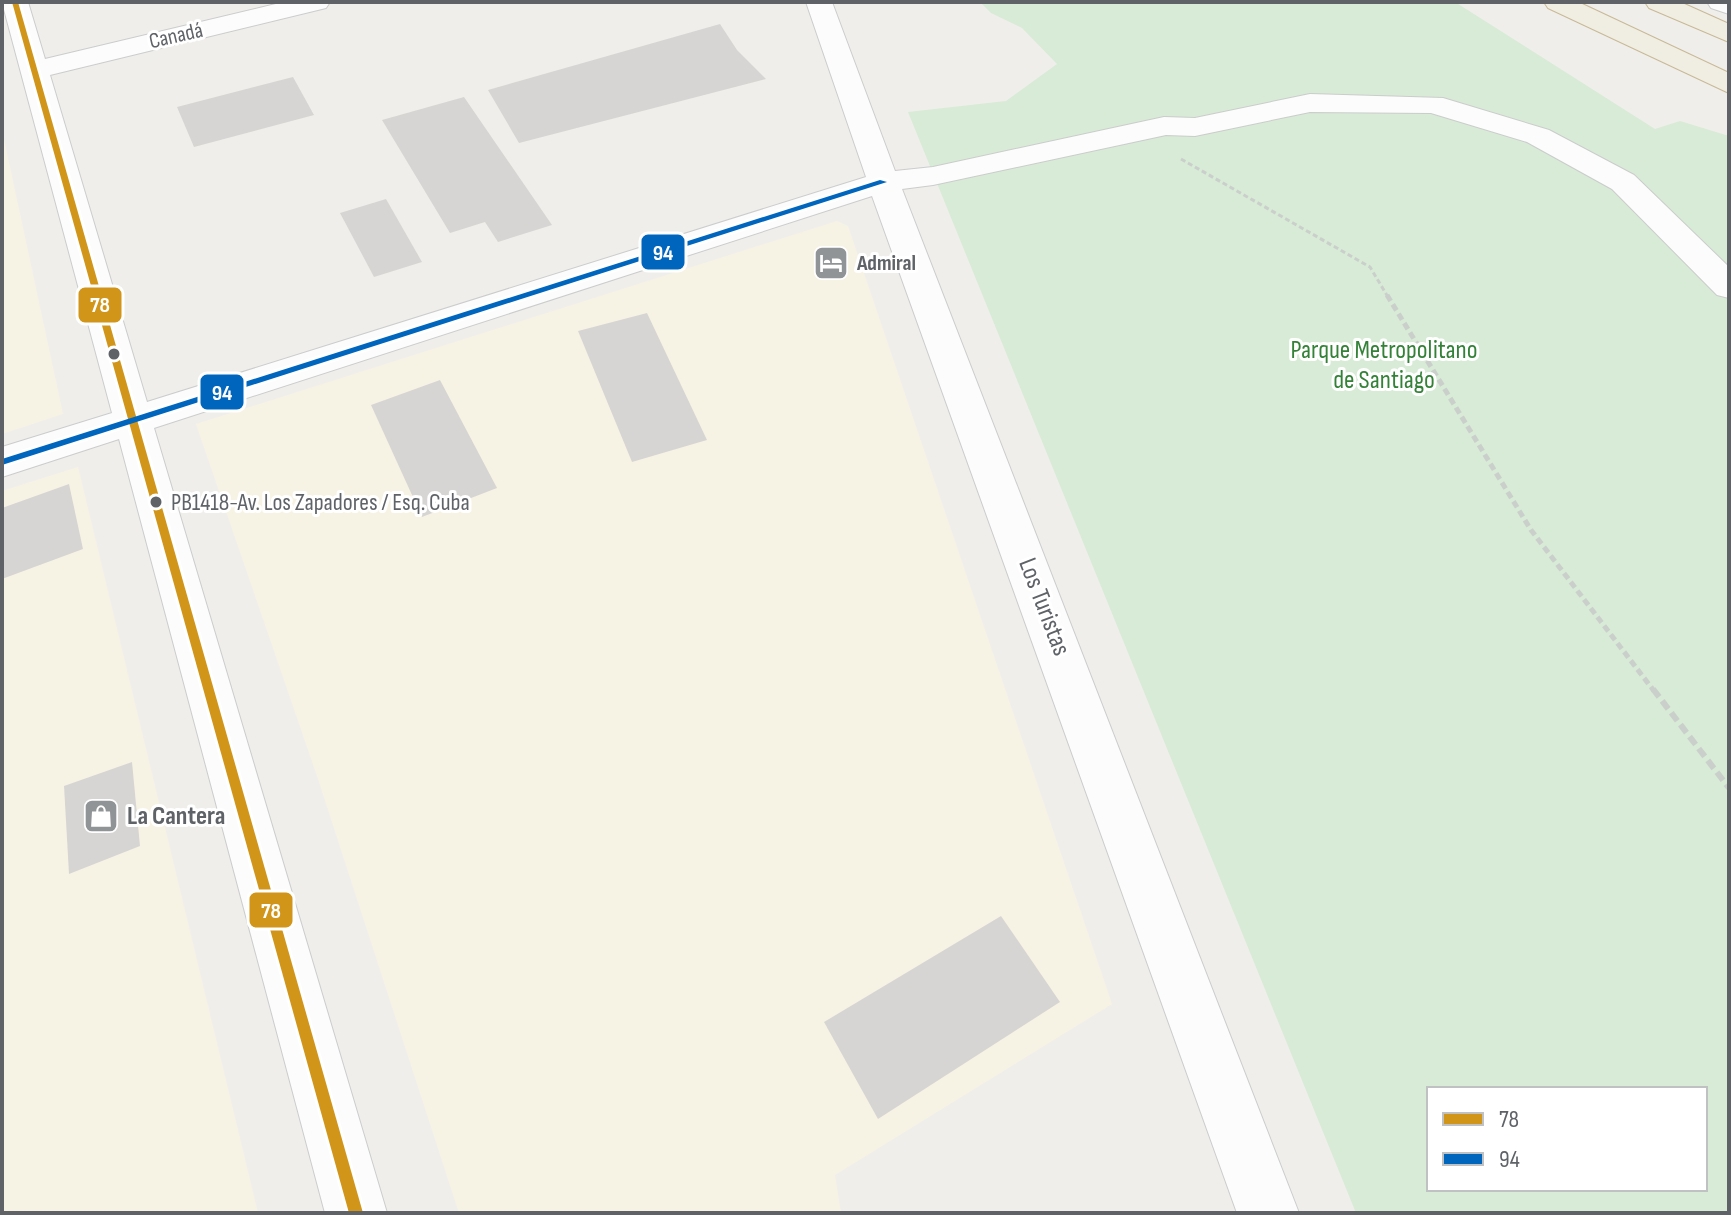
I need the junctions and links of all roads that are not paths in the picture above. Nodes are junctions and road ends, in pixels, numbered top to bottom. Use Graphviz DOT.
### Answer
graph roads {
  1 [pos="15,2"];
  2 [pos="317,2"];
  3 [pos="819,2"];
  4 [pos="1557,2"];
  5 [pos="1582,2"];
  6 [pos="1596,2"];
  7 [pos="1658,2"];
  8 [pos="1691,2"];
  9 [pos="1720,2"];
  10 [pos="1729,6"];
  11 [pos="1729,18"];
  12 [pos="1729,34"];
  13 [pos="1729,63"];
  14 [pos="35,70"];
  15 [pos="1729,84"];
  16 [pos="883,182"];
  17 [pos="1729,287"];
  18 [pos="133,420"];
  19 [pos="2,462"];
  20 [pos="356,1213"];
  21 [pos="1268,1213"];
  1 -- 14 [label="street"];
  2 -- 14 [label="street, Canadá"];
  3 -- 16 [label="street, Los Turistas"];
  4 -- 15 [label="highway"];
  5 -- 13 [label="highway"];
  6 -- 13 [label="highway"];
  7 -- 12 [label="highway"];
  8 -- 11 [label="highway"];
  9 -- 10 [label="street"];
  14 -- 18 [label="street"];
  16 -- 17 [label="street"];
  16 -- 18 [label="street"];
  16 -- 21 [label="street, Los Turistas"];
  18 -- 19 [label="street"];
  18 -- 20 [label="street"];
}
